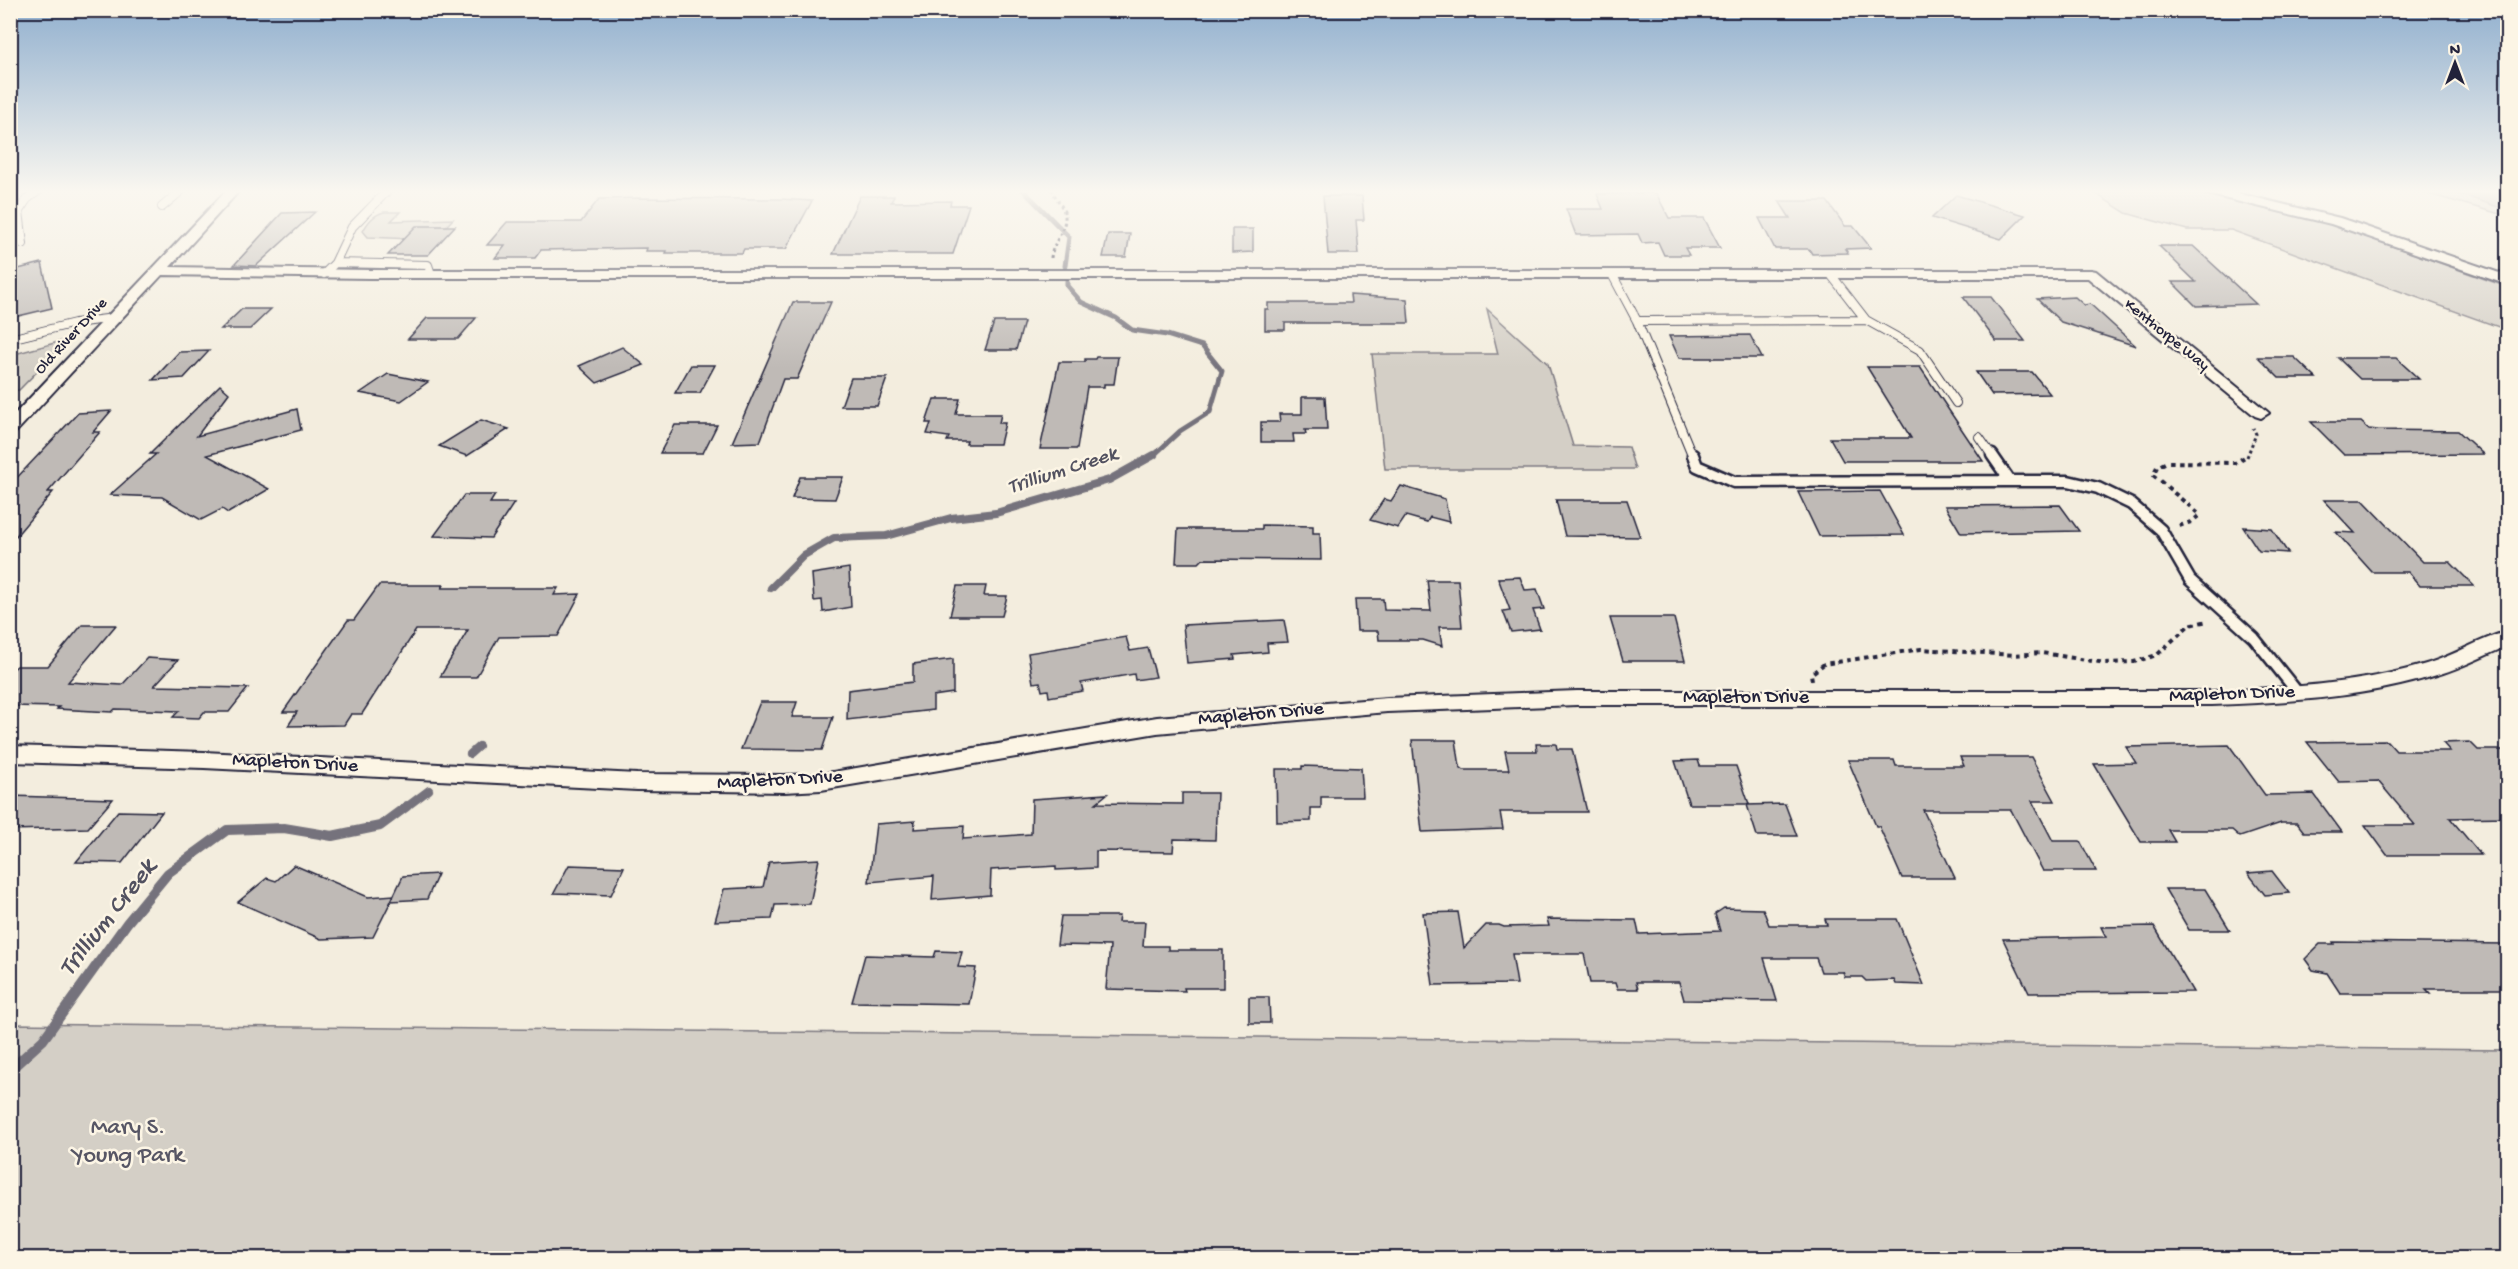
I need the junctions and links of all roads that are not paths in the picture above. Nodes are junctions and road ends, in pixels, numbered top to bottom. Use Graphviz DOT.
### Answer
graph roads {
  1 [pos="178,249"];
  2 [pos="342,249"];
  3 [pos="2416,249"];
  4 [pos="335,263"];
  5 [pos="158,271"];
  6 [pos="324,274"];
  7 [pos="431,274"];
  8 [pos="1613,276"];
  9 [pos="1832,276"];
  10 [pos="2508,281"];
  11 [pos="114,318"];
  12 [pos="1866,320"];
  13 [pos="1637,321"];
  14 [pos="10,339"];
  15 [pos="1956,403"];
  16 [pos="2261,414"];
  17 [pos="10,429"];
  18 [pos="1979,437"];
  19 [pos="2010,481"];
  20 [pos="2508,638"];
  21 [pos="2298,693"];
  22 [pos="10,754"];
  1 -- 5 [label="street, Old River Drive"];
  2 -- 4 [label="lane"];
  3 -- 10 [label="street"];
  4 -- 6 [label="lane"];
  4 -- 7 [label="lane"];
  5 -- 6 [label="street, Kenthorpe Way"];
  5 -- 11 [label="street, Old River Drive"];
  6 -- 7 [label="street, Kenthorpe Way"];
  7 -- 8 [label="street, Kenthorpe Way"];
  8 -- 9 [label="street, Kenthorpe Way"];
  8 -- 13 [label="lane"];
  9 -- 12 [label="lane"];
  9 -- 16 [label="street, Kenthorpe Way"];
  11 -- 14 [label="lane"];
  11 -- 17 [label="street, Old River Drive"];
  12 -- 13 [label="lane"];
  12 -- 15 [label="lane"];
  13 -- 19 [label="lane"];
  18 -- 19 [label="lane"];
  19 -- 21 [label="lane"];
  20 -- 21 [label="street, Mapleton Drive"];
  21 -- 22 [label="street, Mapleton Drive"];
}
